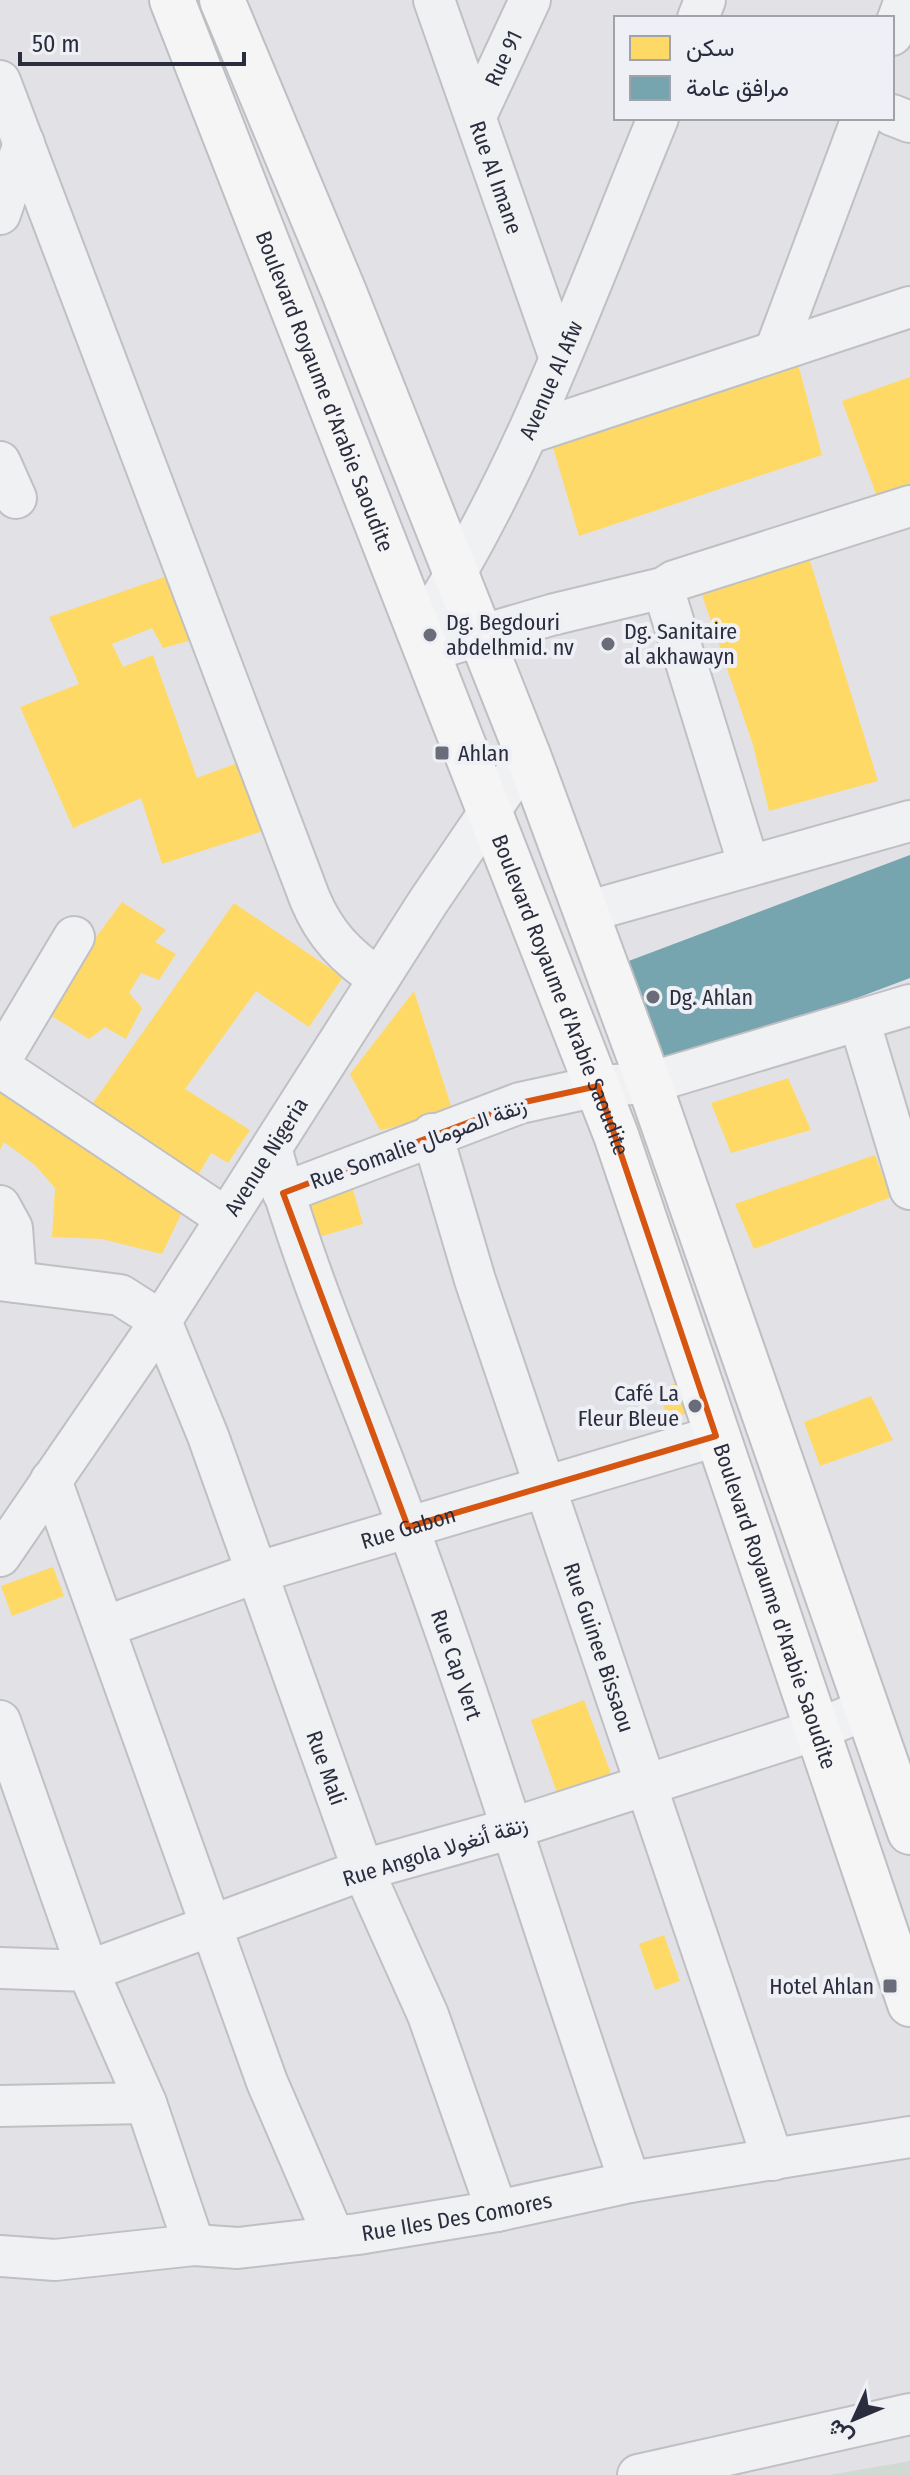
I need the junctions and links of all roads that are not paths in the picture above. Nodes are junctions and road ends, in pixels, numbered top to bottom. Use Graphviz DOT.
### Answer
graph roads {
  1 [pos="172,0"];
  2 [pos="222,0"];
  3 [pos="434,0"];
  4 [pos="530,0"];
  5 [pos="905,0"];
  6 [pos="894,30"];
  7 [pos="0,81"];
  8 [pos="476,116"];
  9 [pos="657,120"];
  10 [pos="861,120"];
  11 [pos="24,143"];
  12 [pos="0,214"];
  13 [pos="910,307"];
  14 [pos="775,351"];
  15 [pos="559,356"];
  16 [pos="529,433"];
  17 [pos="910,506"];
  18 [pos="455,578"];
  19 [pos="663,588"];
  20 [pos="478,634"];
  21 [pos="424,641"];
  22 [pos="528,755"];
  23 [pos="488,814"];
  24 [pos="910,821"];
  25 [pos="749,866"];
  26 [pos="586,912"];
  27 [pos="74,937"];
  28 [pos="379,979"];
  29 [pos="910,1005"];
  30 [pos="859,1020"];
  31 [pos="0,1064"];
  32 [pos="649,1083"];
  33 [pos="598,1086"];
  34 [pos="432,1134"];
  35 [pos="272,1151"];
  36 [pos="910,1189"];
  37 [pos="283,1193"];
  38 [pos="0,1206"];
  39 [pos="226,1218"];
  40 [pos="8,1281"];
  41 [pos="161,1321"];
  42 [pos="716,1436"];
  43 [pos="51,1480"];
  44 [pos="546,1489"];
  45 [pos="408,1527"];
  46 [pos="0,1556"];
  47 [pos="255,1573"];
  48 [pos="104,1627"];
  49 [pos="867,1709"];
  50 [pos="0,1721"];
  51 [pos="816,1730"];
  52 [pos="647,1784"];
  53 [pos="513,1828"];
  54 [pos="910,1832"];
  55 [pos="363,1870"];
  56 [pos="212,1927"];
  57 [pos="0,1968"];
  58 [pos="88,1971"];
  59 [pos="910,2004"];
  60 [pos="146,2103"];
  61 [pos="0,2106"];
  62 [pos="910,2137"];
  63 [pos="773,2160"];
  64 [pos="630,2182"];
  65 [pos="497,2211"];
  66 [pos="334,2237"];
  67 [pos="194,2245"];
  68 [pos="0,2256"];
  69 [pos="910,2414"];
  70 [pos="638,2475"];
  1 -- 21 [label="main road, Boulevard Royaume d'Arabie Saoudite"];
  2 -- 18 [label="main road"];
  3 -- 8 [label="street, Rue Al Imane"];
  4 -- 8 [label="street, Rue 91"];
  5 -- 6 [label="street"];
  7 -- 11 [label="street"];
  8 -- 15 [label="street, Rue Al Imane"];
  9 -- 15 [label="street, Avenue Al Afw"];
  10 -- 14 [label="street"];
  11 -- 12 [label="street"];
  11 -- 28 [label="street"];
  13 -- 14 [label="street"];
  14 -- 16 [label="street"];
  15 -- 16 [label="street, Avenue Al Afw"];
  16 -- 18 [label="street, Avenue Al Afw"];
  17 -- 19 [label="street"];
  18 -- 20 [label="main road"];
  18 -- 21 [label="street, Avenue Al Afw"];
  19 -- 20 [label="street"];
  19 -- 25 [label="street"];
  20 -- 21 [label="street"];
  20 -- 22 [label="main road"];
  21 -- 23 [label="main road, Boulevard Royaume d'Arabie Saoudite"];
  22 -- 23 [label="street, Avenue Nigeria"];
  22 -- 26 [label="main road"];
  23 -- 28 [label="street, Avenue Nigeria"];
  23 -- 33 [label="main road, Boulevard Royaume d'Arabie Saoudite"];
  24 -- 25 [label="street"];
  25 -- 26 [label="street"];
  26 -- 32 [label="main road"];
  27 -- 31 [label="street"];
  28 -- 35 [label="street, Avenue Nigeria"];
  29 -- 30 [label="street, Rue Somalie زنقة الصومال"];
  30 -- 32 [label="street, Rue Somalie زنقة الصومال"];
  30 -- 36 [label="street"];
  31 -- 39 [label="street"];
  32 -- 33 [label="street, Rue Somalie زنقة الصومال"];
  32 -- 49 [label="main road"];
  33 -- 34 [label="street, Rue Somalie زنقة الصومال"];
  33 -- 42 [label="main road, Boulevard Royaume d'Arabie Saoudite"];
  34 -- 37 [label="street, Rue Somalie زنقة الصومال"];
  34 -- 44 [label="street, Rue Guinee Bissaou"];
  35 -- 37 [label="street, Rue Cap Vert"];
  35 -- 39 [label="street, Avenue Nigeria"];
  37 -- 45 [label="street, Rue Cap Vert"];
  38 -- 40 [label="street"];
  39 -- 41 [label="street, Avenue Nigeria"];
  40 -- 41 [label="street"];
  41 -- 43 [label="street, Avenue Nigeria"];
  41 -- 47 [label="street, Rue Mali"];
  42 -- 44 [label="street, Rue Gabon"];
  42 -- 51 [label="main road, Boulevard Royaume d'Arabie Saoudite"];
  43 -- 46 [label="street, Avenue Nigeria"];
  43 -- 48 [label="street"];
  44 -- 45 [label="street, Rue Gabon"];
  44 -- 52 [label="street, Rue Guinee Bissaou"];
  45 -- 47 [label="street, Rue Gabon"];
  45 -- 53 [label="street, Rue Cap Vert"];
  47 -- 48 [label="street, Rue Gabon"];
  47 -- 55 [label="street, Rue Mali"];
  48 -- 56 [label="street"];
  49 -- 51 [label="street, Rue Angola زنقة أنغولا"];
  49 -- 54 [label="main road"];
  50 -- 58 [label="street"];
  51 -- 52 [label="street, Rue Angola زنقة أنغولا"];
  51 -- 59 [label="main road, Boulevard Royaume d'Arabie Saoudite"];
  52 -- 53 [label="street, Rue Angola زنقة أنغولا"];
  52 -- 63 [label="street, Rue Guinee Bissaou"];
  53 -- 55 [label="street, Rue Angola زنقة أنغولا"];
  53 -- 64 [label="street, Rue Cap Vert"];
  55 -- 56 [label="street, Rue Angola زنقة أنغولا"];
  55 -- 65 [label="street, Rue Mali"];
  56 -- 58 [label="street, Rue Angola زنقة أنغولا"];
  56 -- 66 [label="street"];
  57 -- 58 [label="street, Rue Angola زنقة أنغولا"];
  58 -- 60 [label="street"];
  60 -- 61 [label="street"];
  60 -- 67 [label="street"];
  62 -- 63 [label="street, Rue Iles Des Comores"];
  63 -- 64 [label="street, Rue Iles Des Comores"];
  64 -- 65 [label="street, Rue Iles Des Comores"];
  65 -- 66 [label="street, Rue Iles Des Comores"];
  66 -- 67 [label="street, Rue Iles Des Comores"];
  67 -- 68 [label="street, Rue Iles Des Comores"];
  69 -- 70 [label="street"];
}
